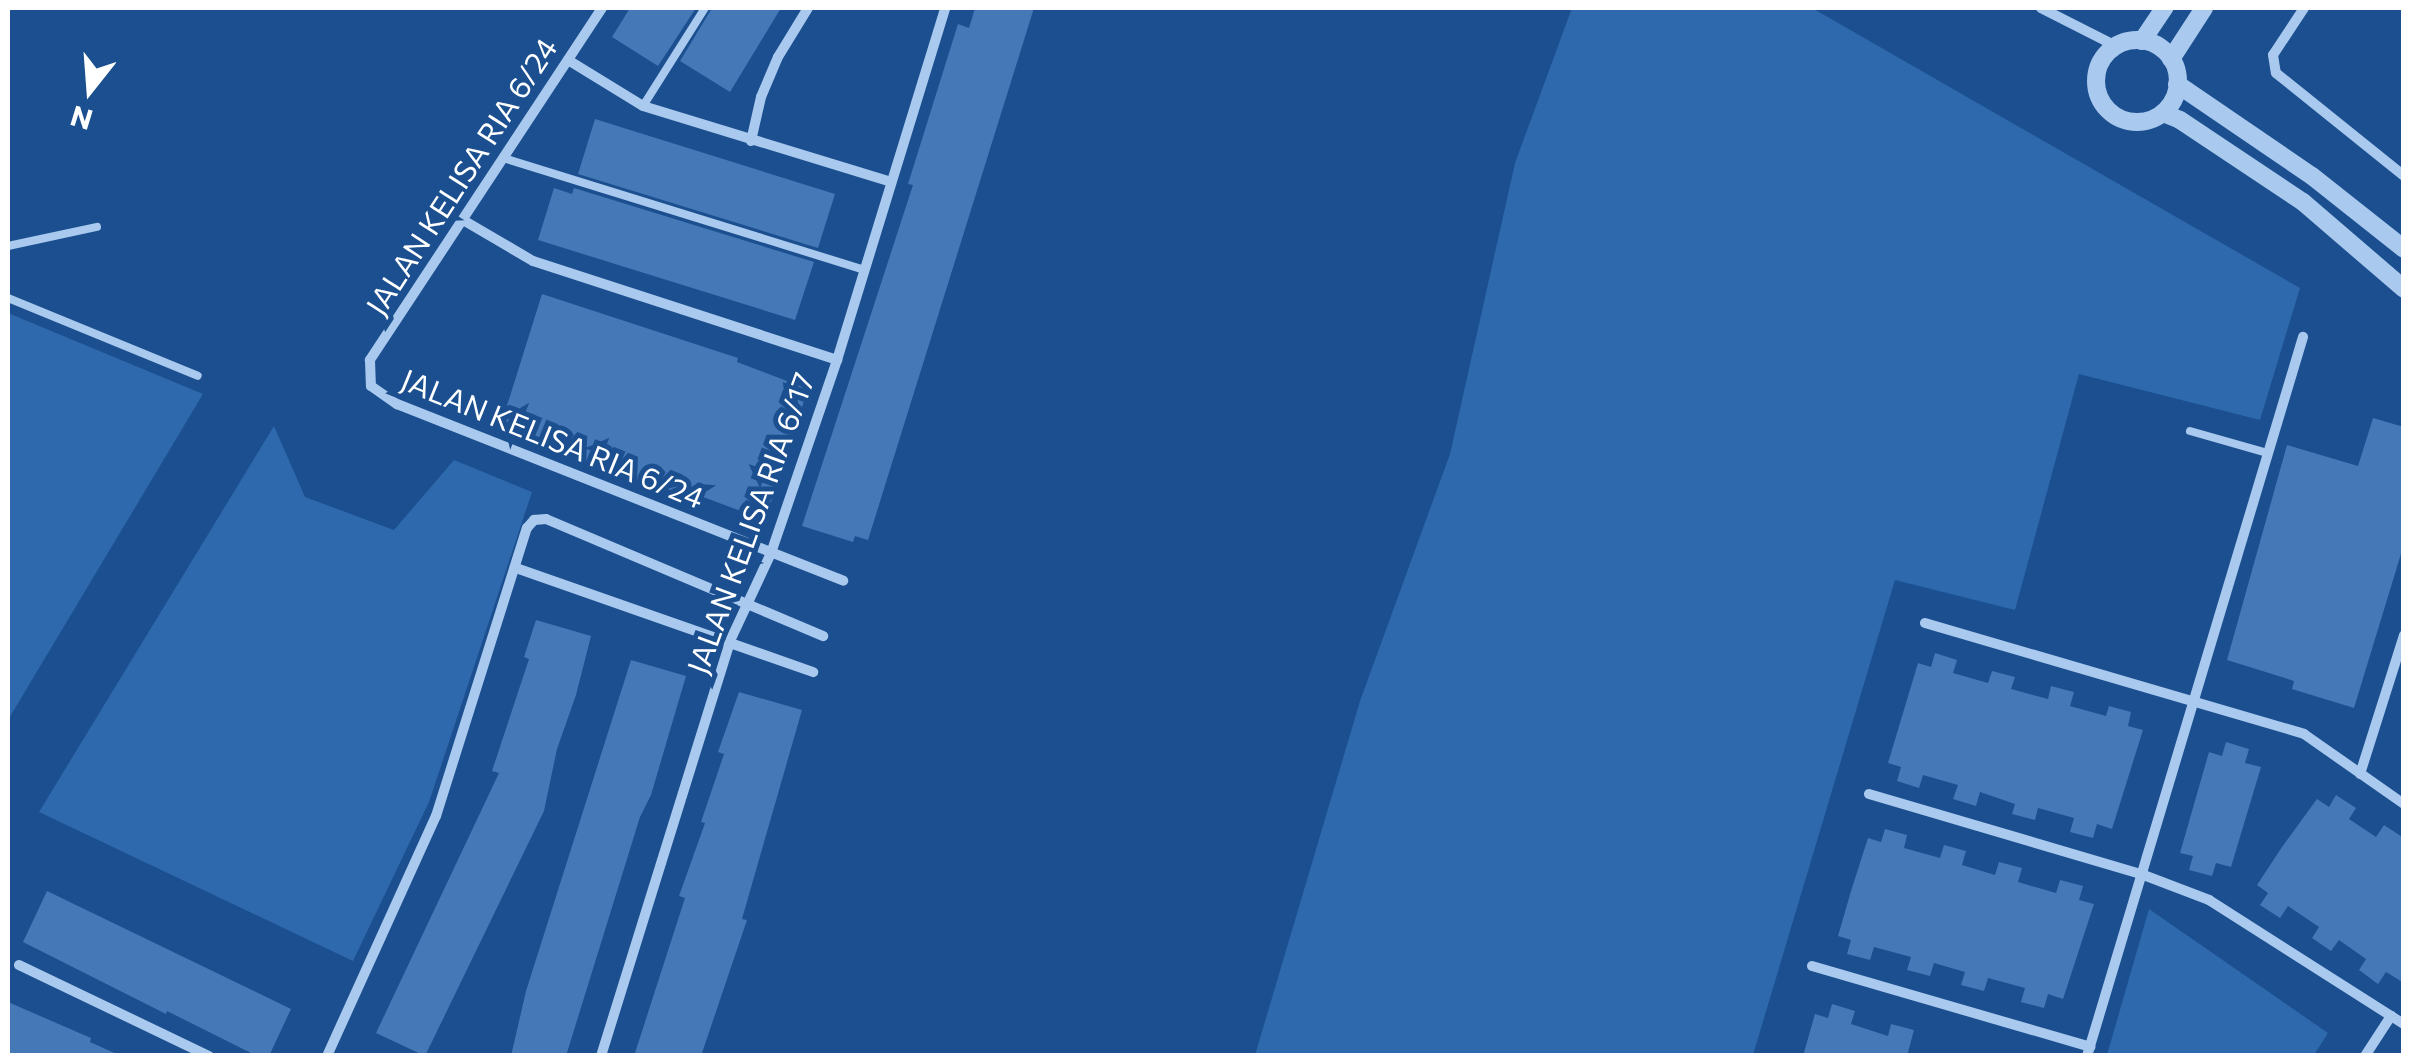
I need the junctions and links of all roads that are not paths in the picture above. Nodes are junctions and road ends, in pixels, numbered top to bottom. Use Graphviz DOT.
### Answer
graph roads {
  1 [pos="602,8"];
  2 [pos="705,8"];
  3 [pos="808,8"];
  4 [pos="944,8"];
  5 [pos="2041,8"];
  6 [pos="2164,8"];
  7 [pos="2204,8"];
  8 [pos="2304,8"];
  9 [pos="2142,41"];
  10 [pos="2116,46"];
  11 [pos="2171,59"];
  12 [pos="568,60"];
  13 [pos="2178,84"];
  14 [pos="643,106"];
  15 [pos="2163,114"];
  16 [pos="751,141"];
  17 [pos="503,158"];
  18 [pos="2404,176"];
  19 [pos="892,182"];
  20 [pos="463,220"];
  21 [pos="98,227"];
  22 [pos="8,246"];
  23 [pos="2404,250"];
  24 [pos="865,270"];
  25 [pos="2404,290"];
  26 [pos="8,298"];
  27 [pos="2303,336"];
  28 [pos="837,360"];
  29 [pos="198,376"];
  30 [pos="2190,431"];
  31 [pos="2267,453"];
  32 [pos="771,553"];
  33 [pos="516,568"];
  34 [pos="842,581"];
  35 [pos="748,602"];
  36 [pos="1925,623"];
  37 [pos="2404,635"];
  38 [pos="823,636"];
  39 [pos="730,641"];
  40 [pos="813,672"];
  41 [pos="2192,699"];
  42 [pos="2360,774"];
  43 [pos="1868,794"];
  44 [pos="2404,804"];
  45 [pos="2141,874"];
  46 [pos="20,965"];
  47 [pos="1812,966"];
  48 [pos="2392,1016"];
  49 [pos="2404,1024"];
  50 [pos="2089,1051"];
  51 [pos="210,1056"];
  52 [pos="327,1056"];
  53 [pos="601,1056"];
  54 [pos="2365,1056"];
  1 -- 12 [label="street, JALAN KELISA RIA 6/24"];
  2 -- 14 [label="lane"];
  3 -- 16 [label="street"];
  4 -- 19 [label="street, JALAN KELISA RIA 6/17"];
  5 -- 10 [label="street"];
  6 -- 9 [label="street"];
  7 -- 11 [label="street"];
  8 -- 18 [label="street"];
  9 -- 10 [label="street"];
  9 -- 11 [label="street"];
  10 -- 15 [label="street"];
  11 -- 13 [label="street"];
  12 -- 14 [label="street"];
  12 -- 17 [label="street, JALAN KELISA RIA 6/24"];
  13 -- 15 [label="street"];
  13 -- 23 [label="street"];
  14 -- 16 [label="street"];
  15 -- 25 [label="street"];
  16 -- 19 [label="street"];
  17 -- 20 [label="street, JALAN KELISA RIA 6/24"];
  17 -- 24 [label="lane"];
  19 -- 24 [label="street, JALAN KELISA RIA 6/17"];
  20 -- 28 [label="street"];
  20 -- 32 [label="street, JALAN KELISA RIA 6/24"];
  21 -- 22 [label="lane"];
  24 -- 28 [label="street, JALAN KELISA RIA 6/17"];
  26 -- 29 [label="lane"];
  27 -- 31 [label="street"];
  28 -- 32 [label="street, JALAN KELISA RIA 6/17"];
  30 -- 31 [label="lane"];
  31 -- 41 [label="street"];
  32 -- 34 [label="street, JALAN KELISA RIA 6/24"];
  32 -- 35 [label="street, JALAN KELISA RIA 6/17"];
  33 -- 35 [label="street"];
  33 -- 39 [label="street"];
  33 -- 52 [label="street"];
  35 -- 38 [label="street"];
  35 -- 39 [label="street, JALAN KELISA RIA 6/17"];
  36 -- 41 [label="street"];
  37 -- 42 [label="street"];
  39 -- 40 [label="street"];
  39 -- 53 [label="street, JALAN KELISA RIA 6/17"];
  41 -- 42 [label="street"];
  41 -- 45 [label="street"];
  42 -- 44 [label="street"];
  43 -- 45 [label="street"];
  45 -- 48 [label="street"];
  45 -- 50 [label="street"];
  46 -- 51 [label="street"];
  47 -- 50 [label="street"];
  48 -- 49 [label="street"];
  48 -- 54 [label="street"];
}
